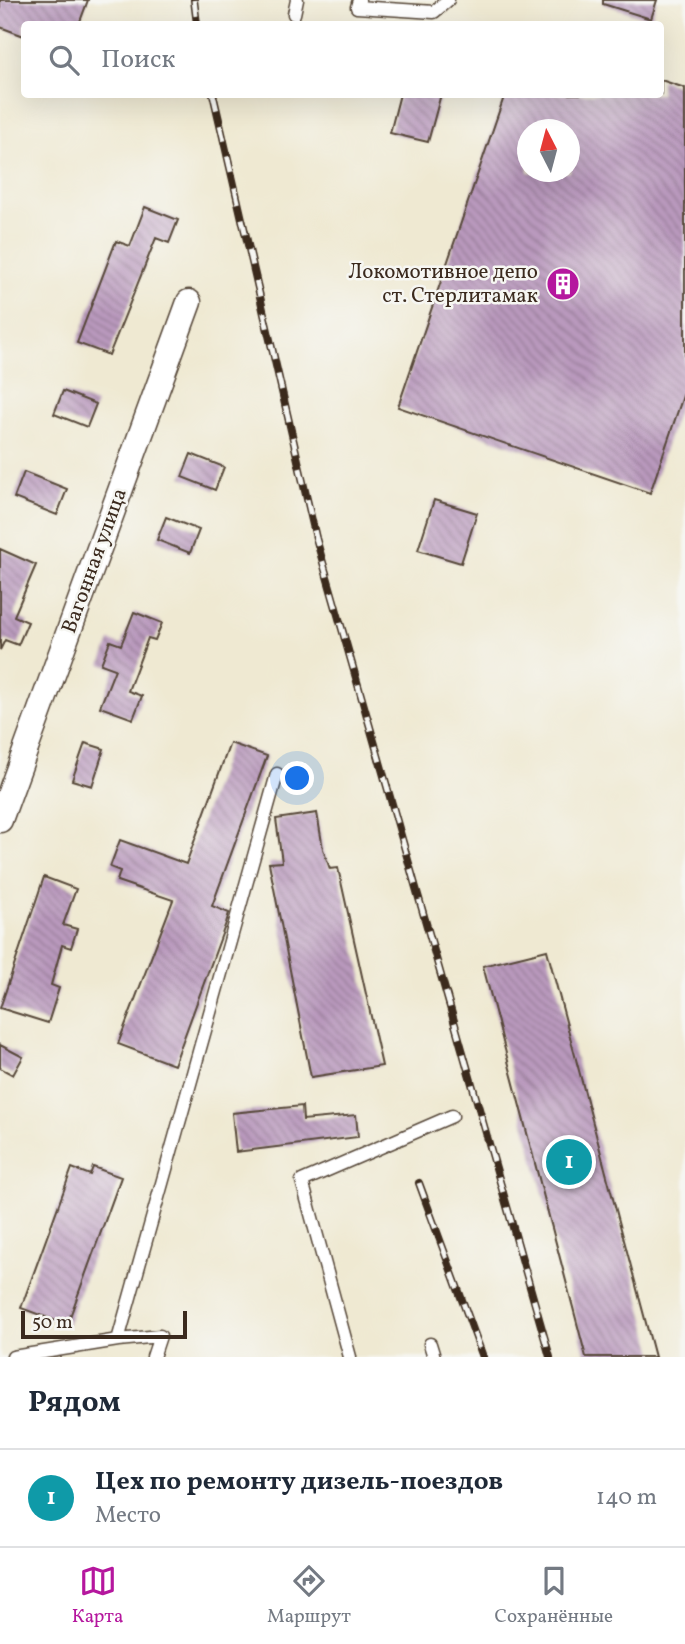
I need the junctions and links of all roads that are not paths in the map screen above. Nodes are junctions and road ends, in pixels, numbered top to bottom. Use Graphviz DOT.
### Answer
graph roads {
  1 [pos="297,0"];
  2 [pos="359,0"];
  3 [pos="447,0"];
  4 [pos="294,14"];
  5 [pos="189,302"];
  6 [pos="277,774"];
  7 [pos="0,821"];
  8 [pos="452,1116"];
  9 [pos="118,1340"];
  10 [pos="430,1344"];
  11 [pos="13,1357"];
  12 [pos="153,1357"];
  13 [pos="350,1357"];
  14 [pos="434,1357"];
  1 -- 4 [label="lane"];
  2 -- 3 [label="lane"];
  5 -- 7 [label="street, Вагонная улица"];
  6 -- 9 [label="lane"];
  8 -- 13 [label="lane"];
  9 -- 11 [label="lane"];
  9 -- 12 [label="lane"];
  10 -- 14 [label="lane"];
}
